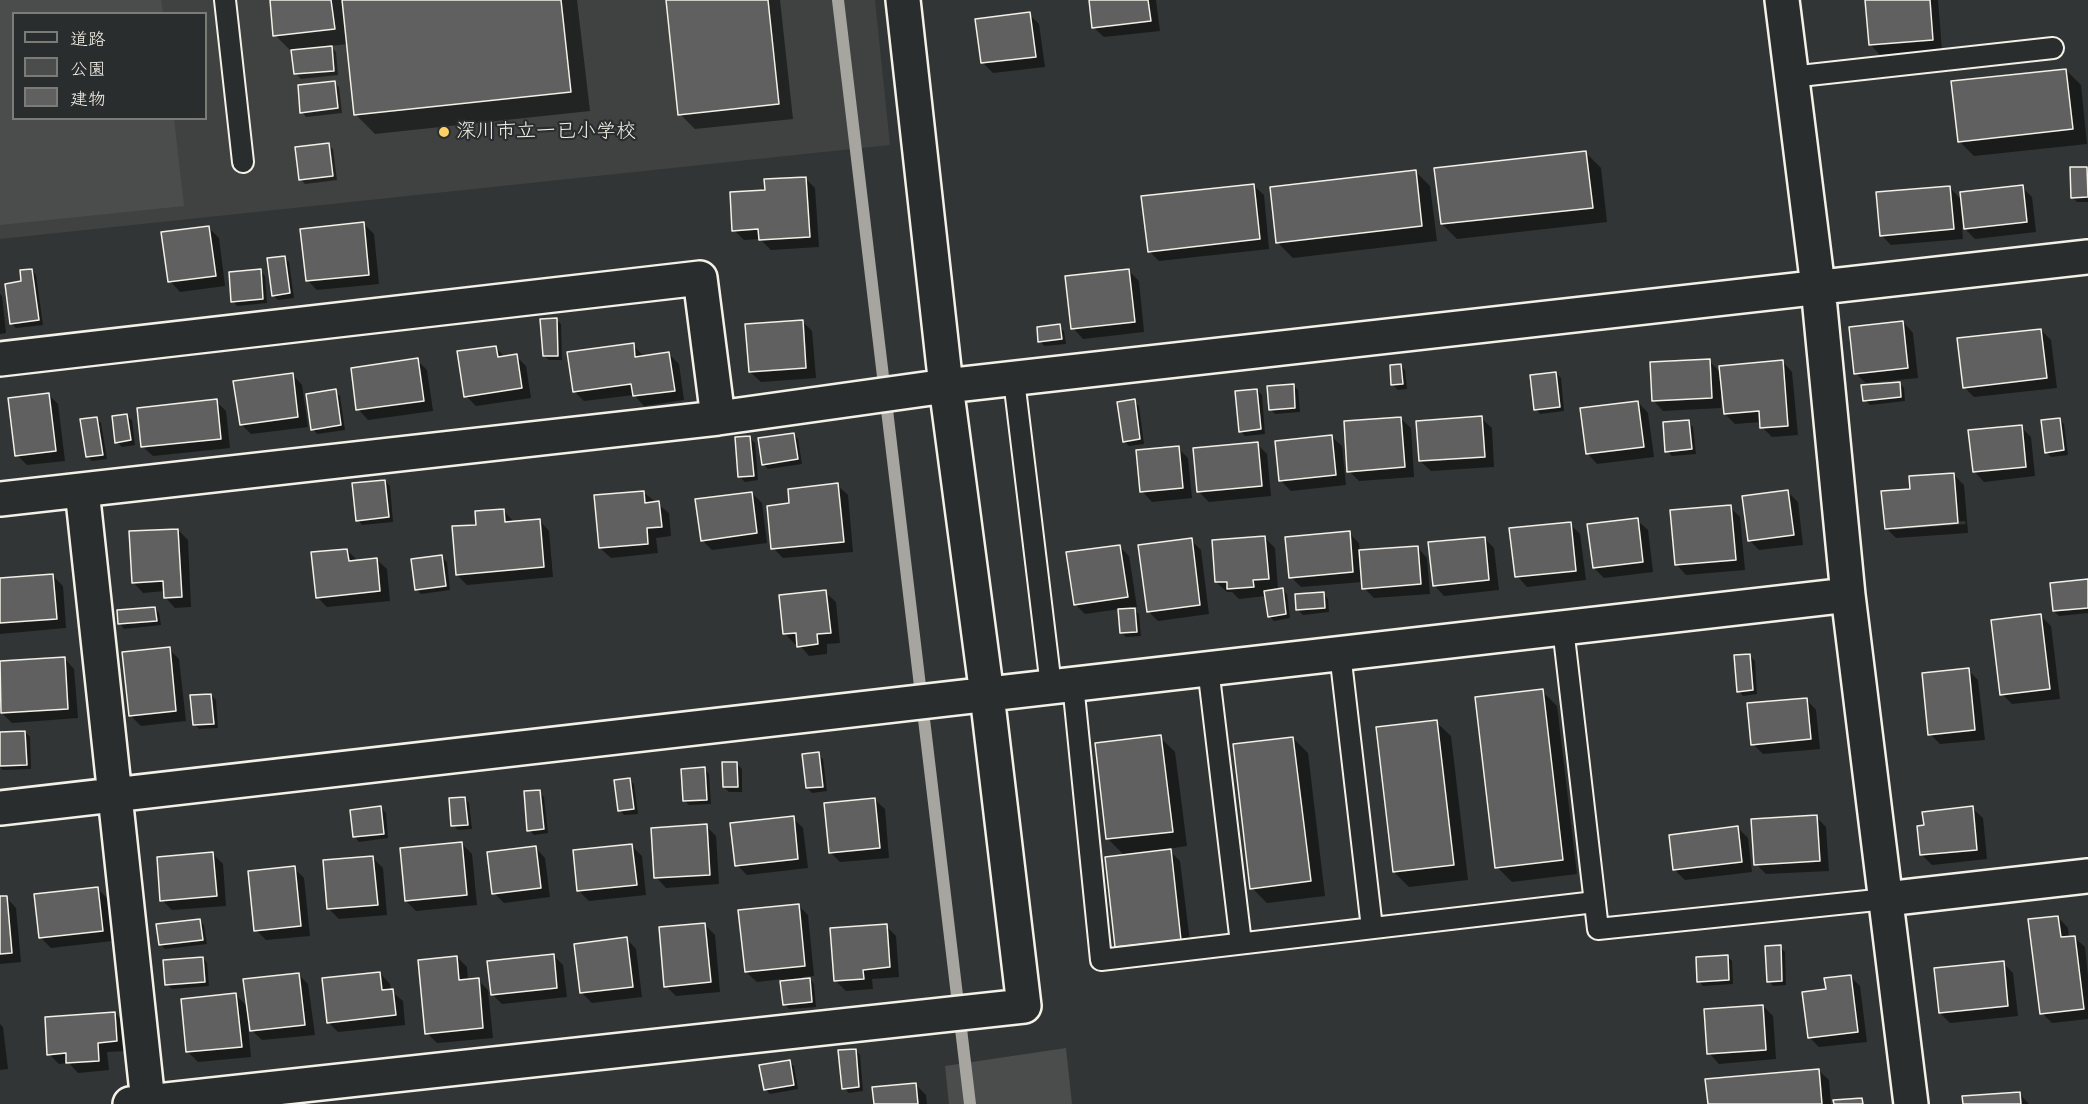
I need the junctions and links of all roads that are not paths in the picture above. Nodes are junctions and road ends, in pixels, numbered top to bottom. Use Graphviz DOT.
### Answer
graph roads {
  1 [pos="225,0"];
  2 [pos="903,0"];
  3 [pos="1782,0"];
  4 [pos="2053,48"];
  5 [pos="1791,77"];
  6 [pos="243,162"];
  7 [pos="2088,257"];
  8 [pos="1818,287"];
  9 [pos="0,359"];
  10 [pos="1014,380"];
  11 [pos="946,386"];
  12 [pos="718,418"];
  13 [pos="82,490"];
  14 [pos="0,499"];
  15 [pos="1848,595"];
  16 [pos="1563,628"];
  17 [pos="1340,653"];
  18 [pos="1208,668"];
  19 [pos="1062,685"];
  20 [pos="987,695"];
  21 [pos="116,795"];
  22 [pos="0,808"];
  23 [pos="2088,876"];
  24 [pos="1886,899"];
  25 [pos="1595,902"];
  26 [pos="1372,928"];
  27 [pos="1241,943"];
  28 [pos="139,1103"];
  29 [pos="1911,1104"];
  1 -- 6 [label="lane"];
  2 -- 11 [label="street"];
  3 -- 5 [label="street"];
  4 -- 5 [label="lane"];
  5 -- 8 [label="street"];
  7 -- 8 [label="street"];
  8 -- 10 [label="street"];
  8 -- 15 [label="street"];
  9 -- 12 [label="street"];
  10 -- 11 [label="street"];
  10 -- 19 [label="lane"];
  11 -- 12 [label="street"];
  11 -- 20 [label="street"];
  12 -- 13 [label="street"];
  13 -- 14 [label="street"];
  13 -- 21 [label="street"];
  15 -- 16 [label="street"];
  15 -- 24 [label="street"];
  16 -- 17 [label="street"];
  16 -- 25 [label="lane"];
  17 -- 18 [label="street"];
  17 -- 26 [label="lane"];
  18 -- 19 [label="street"];
  18 -- 27 [label="lane"];
  19 -- 20 [label="street"];
  19 -- 27 [label="lane"];
  20 -- 21 [label="street"];
  20 -- 28 [label="street"];
  21 -- 22 [label="street"];
  21 -- 28 [label="street"];
  23 -- 24 [label="street"];
  24 -- 25 [label="lane"];
  24 -- 29 [label="street"];
  25 -- 26 [label="lane"];
  26 -- 27 [label="lane"];
}
